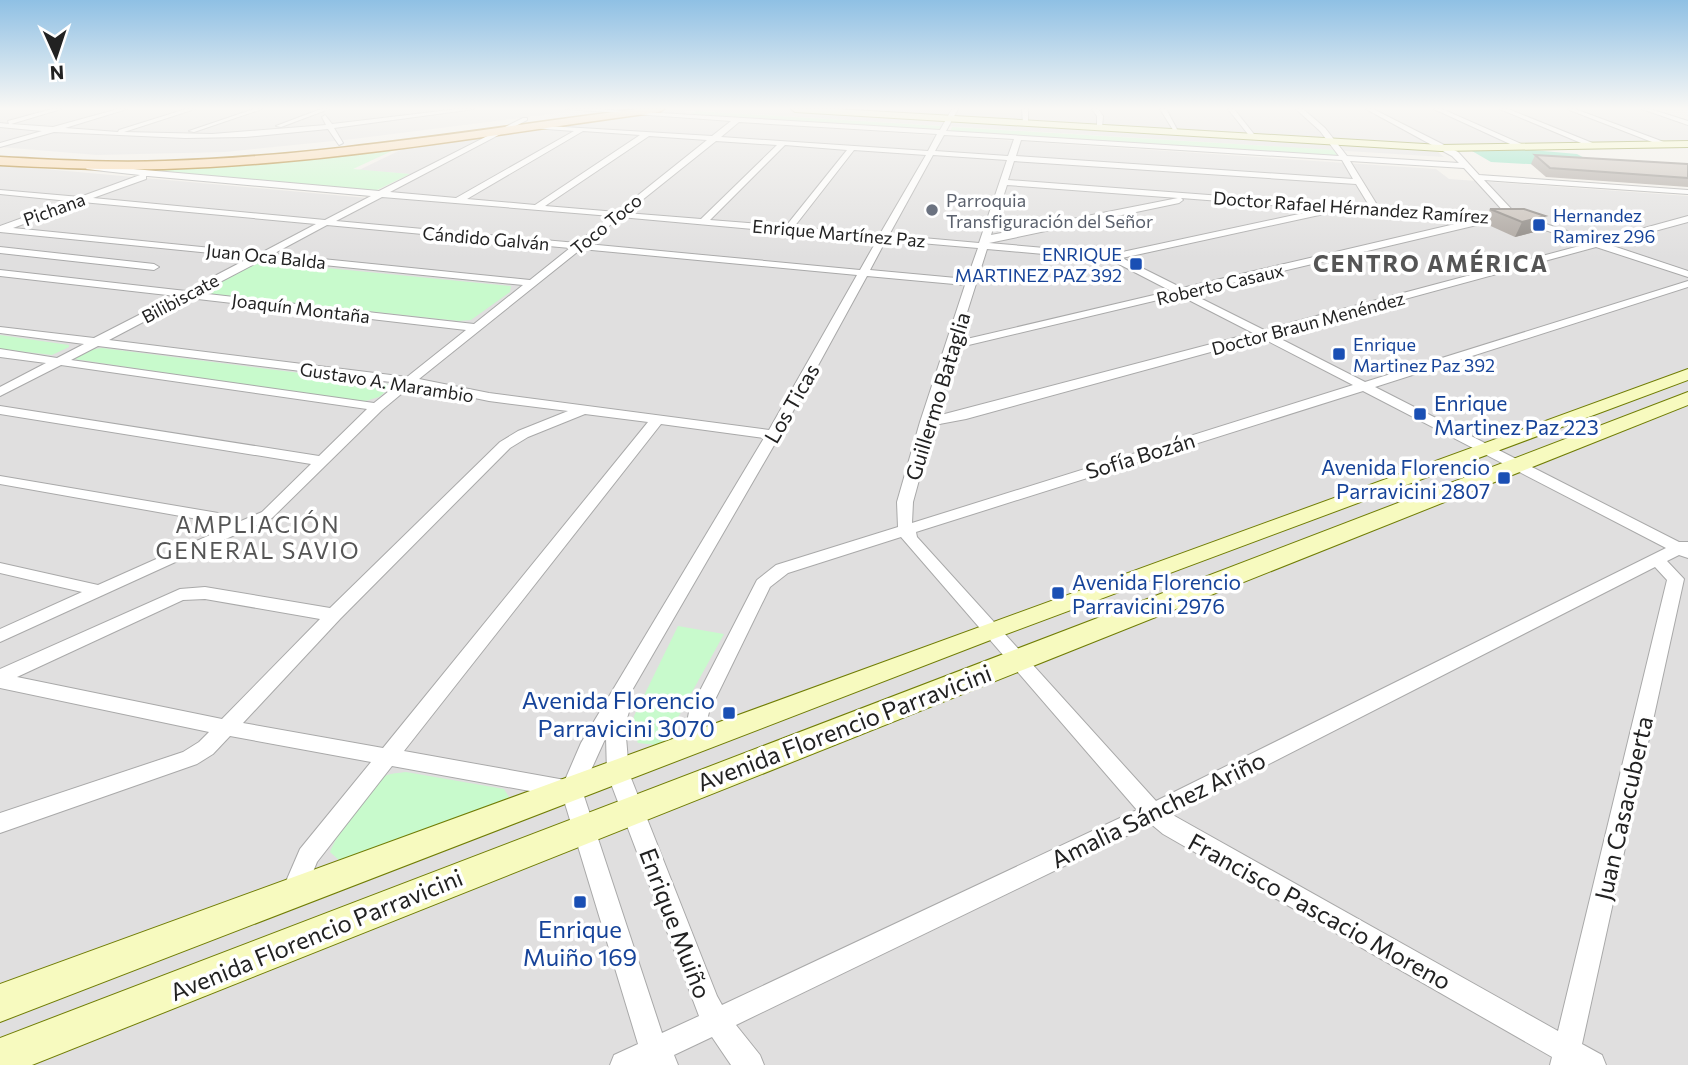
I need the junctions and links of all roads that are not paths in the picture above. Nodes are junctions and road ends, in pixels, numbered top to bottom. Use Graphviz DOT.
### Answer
graph roads {
  1 [pos="1012,158"];
  2 [pos="1343,158"];
  3 [pos="257,159"];
  4 [pos="450,159"];
  5 [pos="531,159"];
  6 [pos="610,159"];
  7 [pos="688,159"];
  8 [pos="767,159"];
  9 [pos="844,159"];
  10 [pos="930,159"];
  11 [pos="1022,159"];
  12 [pos="1354,159"];
  13 [pos="1459,159"];
  14 [pos="0,161"];
  15 [pos="1467,166"];
  16 [pos="89,167"];
  17 [pos="148,174"];
  18 [pos="1478,177"];
  19 [pos="1005,181"];
  20 [pos="1358,182"];
  21 [pos="0,192"];
  22 [pos="1688,192"];
  23 [pos="383,194"];
  24 [pos="1195,196"];
  25 [pos="81,199"];
  26 [pos="459,200"];
  27 [pos="1340,206"];
  28 [pos="537,207"];
  29 [pos="1375,209"];
  30 [pos="618,214"];
  31 [pos="1513,216"];
  32 [pos="1489,219"];
  33 [pos="1688,219"];
  34 [pos="703,222"];
  35 [pos="324,223"];
  36 [pos="1,229"];
  37 [pos="788,229"];
  38 [pos="886,237"];
  39 [pos="986,243"];
  40 [pos="1598,245"];
  41 [pos="578,246"];
  42 [pos="0,250"];
  43 [pos="262,255"];
  44 [pos="1114,257"];
  45 [pos="155,267"];
  46 [pos="0,273"];
  47 [pos="865,273"];
  48 [pos="1688,274"];
  49 [pos="532,283"];
  50 [pos="972,283"];
  51 [pos="1688,284"];
  52 [pos="1182,293"];
  53 [pos="185,295"];
  54 [pos="476,328"];
  55 [pos="0,330"];
  56 [pos="1264,335"];
  57 [pos="96,342"];
  58 [pos="951,346"];
  59 [pos="0,354"];
  60 [pos="57,362"];
  61 [pos="1688,374"];
  62 [pos="409,381"];
  63 [pos="1361,386"];
  64 [pos="0,392"];
  65 [pos="1688,398"];
  66 [pos="377,407"];
  67 [pos="0,410"];
  68 [pos="583,410"];
  69 [pos="657,420"];
  70 [pos="927,422"];
  71 [pos="773,435"];
  72 [pos="1481,449"];
  73 [pos="321,461"];
  74 [pos="1516,466"];
  75 [pos="0,480"];
  76 [pos="242,528"];
  77 [pos="905,529"];
  78 [pos="1685,549"];
  79 [pos="1656,559"];
  80 [pos="0,568"];
  81 [pos="101,591"];
  82 [pos="334,615"];
  83 [pos="992,630"];
  84 [pos="0,636"];
  85 [pos="1018,659"];
  86 [pos="0,679"];
  87 [pos="627,686"];
  88 [pos="224,727"];
  89 [pos="693,743"];
  90 [pos="386,757"];
  91 [pos="618,773"];
  92 [pos="571,790"];
  93 [pos="632,809"];
  94 [pos="1153,813"];
  95 [pos="0,823"];
  96 [pos="583,828"];
  97 [pos="293,894"];
  98 [pos="0,1003"];
  99 [pos="716,1022"];
  100 [pos="1566,1057"];
  101 [pos="0,1058"];
  102 [pos="660,1058"];
  103 [pos="624,1065"];
  104 [pos="750,1065"];
  105 [pos="1592,1065"];
  1 -- 19 [label="street, Guillermo Bataglia"];
  2 -- 20 [label="street"];
  3 -- 16 [label="main road"];
  4 -- 23 [label="street, Bilibiscate"];
  5 -- 26 [label="street"];
  6 -- 28 [label="street"];
  7 -- 30 [label="street, Toco Toco"];
  8 -- 34 [label="street"];
  9 -- 37 [label="street"];
  10 -- 38 [label="street, Los Ticas"];
  11 -- 20 [label="street"];
  12 -- 15 [label="street"];
  13 -- 15 [label="street"];
  14 -- 16 [label="main road"];
  15 -- 18 [label="street"];
  16 -- 17 [label="street, Enrique Martínez Paz"];
  17 -- 23 [label="street, Enrique Martínez Paz"];
  17 -- 25 [label="street, Pichana"];
  18 -- 22 [label="street"];
  18 -- 31 [label="street"];
  19 -- 24 [label="street, Doctor Rafael Hérnandez Ramírez"];
  19 -- 39 [label="street, Guillermo Bataglia"];
  20 -- 29 [label="street"];
  21 -- 25 [label="street, Cándido Galván"];
  23 -- 26 [label="street, Enrique Martínez Paz"];
  23 -- 35 [label="street, Bilibiscate"];
  24 -- 27 [label="street, Doctor Rafael Hérnandez Ramírez"];
  24 -- 39 [label="street"];
  25 -- 35 [label="street, Cándido Galván"];
  25 -- 36 [label="street, Pichana"];
  26 -- 28 [label="street, Enrique Martínez Paz"];
  27 -- 29 [label="street, Doctor Rafael Hérnandez Ramírez"];
  27 -- 44 [label="street"];
  28 -- 30 [label="street, Enrique Martínez Paz"];
  29 -- 32 [label="street, Doctor Rafael Hérnandez Ramírez"];
  30 -- 34 [label="street, Enrique Martínez Paz"];
  30 -- 41 [label="street, Toco Toco"];
  31 -- 32 [label="street, Doctor Rafael Hérnandez Ramírez"];
  31 -- 40 [label="street, Doctor Rafael Hérnandez Ramírez"];
  32 -- 52 [label="street, Roberto Casaux"];
  33 -- 40 [label="street, Doctor Braun Menéndez"];
  34 -- 37 [label="street, Enrique Martínez Paz"];
  35 -- 41 [label="street, Cándido Galván"];
  35 -- 43 [label="street, Bilibiscate"];
  36 -- 43 [label="street, Juan Oca Balda"];
  37 -- 38 [label="street, Enrique Martínez Paz"];
  38 -- 39 [label="street, Enrique Martínez Paz"];
  38 -- 47 [label="street, Los Ticas"];
  39 -- 44 [label="street, Enrique Martínez Paz"];
  39 -- 50 [label="street, Guillermo Bataglia"];
  40 -- 48 [label="street, Doctor Rafael Hérnandez Ramírez"];
  40 -- 56 [label="street, Doctor Braun Menéndez"];
  41 -- 47 [label="street, Cándido Galván"];
  41 -- 49 [label="street, Toco Toco"];
  42 -- 45 [label="street"];
  43 -- 49 [label="street, Juan Oca Balda"];
  43 -- 53 [label="street, Bilibiscate"];
  44 -- 52 [label="street, Enrique Martínez Paz"];
  46 -- 53 [label="street, Joaquín Montaña"];
  47 -- 50 [label="street, Cándido Galván"];
  47 -- 71 [label="street, Los Ticas"];
  49 -- 54 [label="street, Toco Toco"];
  50 -- 58 [label="street, Guillermo Bataglia"];
  51 -- 63 [label="street, Sofía Bozán"];
  52 -- 56 [label="street, Enrique Martínez Paz"];
  52 -- 58 [label="street, Roberto Casaux"];
  53 -- 54 [label="street, Joaquín Montaña"];
  53 -- 57 [label="street, Bilibiscate"];
  54 -- 62 [label="street, Toco Toco"];
  55 -- 57 [label="street, Gustavo A. Marambio"];
  56 -- 63 [label="street, Enrique Martínez Paz"];
  56 -- 70 [label="street, Doctor Braun Menéndez"];
  57 -- 60 [label="street, Bilibiscate"];
  57 -- 62 [label="street, Gustavo A. Marambio"];
  58 -- 70 [label="street, Guillermo Bataglia"];
  59 -- 60 [label="street"];
  60 -- 64 [label="street, Bilibiscate"];
  60 -- 66 [label="street"];
  61 -- 72 [label="main road, Avenida Florencio Parravicini"];
  62 -- 66 [label="street"];
  62 -- 68 [label="street, Gustavo A. Marambio"];
  63 -- 72 [label="street, Enrique Martínez Paz"];
  63 -- 77 [label="street, Sofía Bozán"];
  65 -- 74 [label="main road, Avenida Florencio Parravicini"];
  66 -- 73 [label="street"];
  67 -- 73 [label="street"];
  68 -- 69 [label="street, Gustavo A. Marambio"];
  68 -- 82 [label="street"];
  69 -- 71 [label="street, Gustavo A. Marambio"];
  69 -- 90 [label="street"];
  70 -- 77 [label="street, Guillermo Bataglia"];
  71 -- 87 [label="street, Los Ticas"];
  72 -- 74 [label="street, Enrique Martínez Paz"];
  72 -- 83 [label="main road, Avenida Florencio Parravicini"];
  73 -- 76 [label="street"];
  74 -- 78 [label="street, Enrique Martínez Paz"];
  74 -- 85 [label="main road, Avenida Florencio Parravicini"];
  75 -- 76 [label="street"];
  76 -- 81 [label="street"];
  77 -- 83 [label="street"];
  77 -- 89 [label="street, Sofía Bozán"];
  78 -- 79 [label="street, Amalia Sánchez Ariño"];
  79 -- 94 [label="street, Amalia Sánchez Ariño"];
  79 -- 100 [label="street, Juan Casacuberta"];
  80 -- 81 [label="street"];
  81 -- 84 [label="street"];
  82 -- 86 [label="street"];
  82 -- 88 [label="street"];
  83 -- 85 [label="street, Francisco Pascacio Moreno"];
  83 -- 89 [label="main road, Avenida Florencio Parravicini"];
  85 -- 93 [label="main road, Avenida Florencio Parravicini"];
  85 -- 94 [label="street, Francisco Pascacio Moreno"];
  86 -- 88 [label="street"];
  87 -- 91 [label="street, Los Ticas"];
  87 -- 92 [label="street, Los Ticas"];
  88 -- 90 [label="street"];
  88 -- 95 [label="street"];
  89 -- 91 [label="main road, Avenida Florencio Parravicini"];
  90 -- 92 [label="street"];
  90 -- 97 [label="street"];
  91 -- 92 [label="main road, Avenida Florencio Parravicini"];
  91 -- 93 [label="street, Enrique Muiño"];
  92 -- 96 [label="street"];
  92 -- 97 [label="main road, Avenida Florencio Parravicini"];
  93 -- 96 [label="main road, Avenida Florencio Parravicini"];
  93 -- 99 [label="street, Enrique Muiño"];
  94 -- 99 [label="street, Amalia Sánchez Ariño"];
  94 -- 100 [label="street, Francisco Pascacio Moreno"];
  96 -- 101 [label="main road, Avenida Florencio Parravicini"];
  96 -- 102 [label="street"];
  97 -- 98 [label="main road, Avenida Florencio Parravicini"];
  99 -- 102 [label="street, Amalia Sánchez Ariño"];
  99 -- 104 [label="street, Enrique Muiño"];
  100 -- 105 [label="street, Francisco Pascacio Moreno"];
  102 -- 103 [label="street, Amalia Sánchez Ariño"];
}
